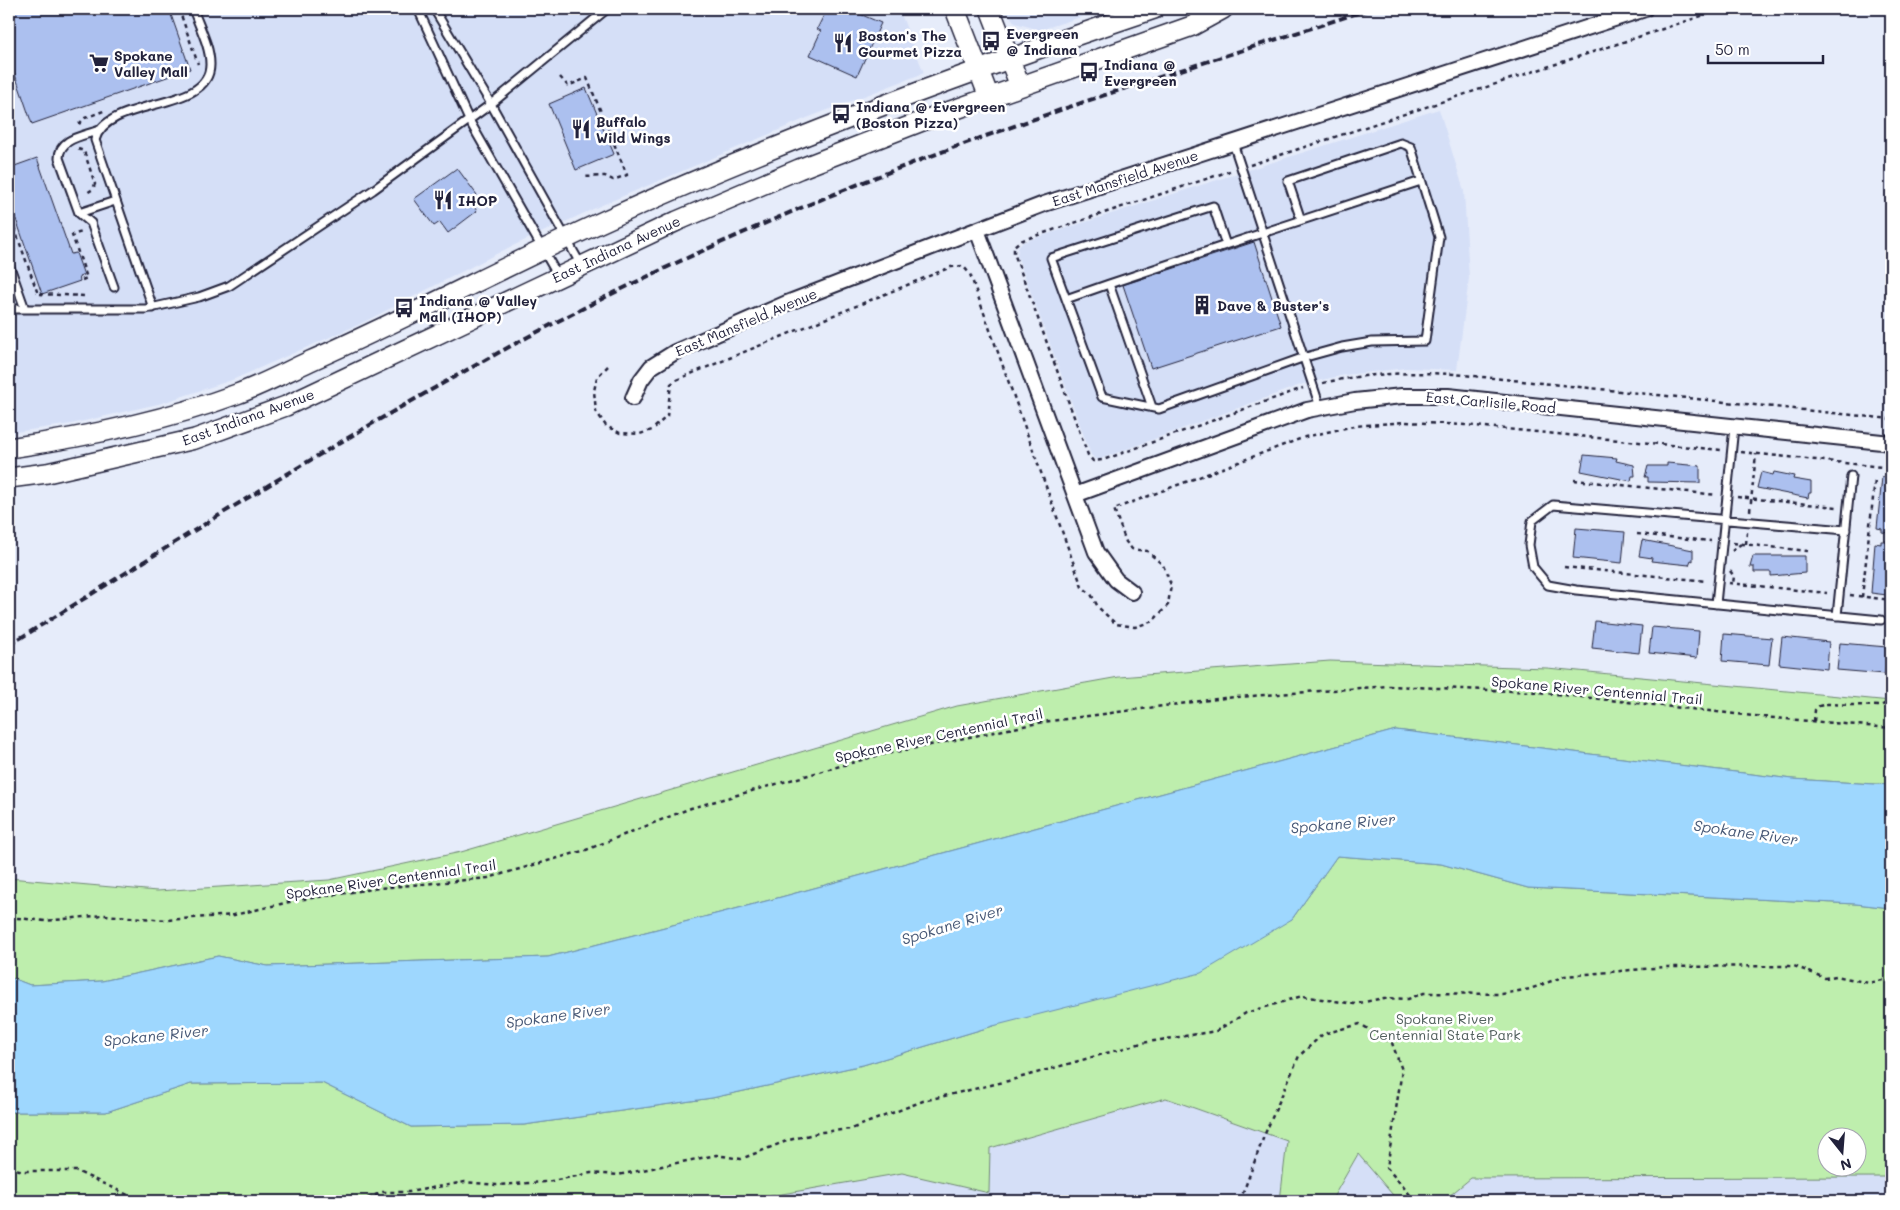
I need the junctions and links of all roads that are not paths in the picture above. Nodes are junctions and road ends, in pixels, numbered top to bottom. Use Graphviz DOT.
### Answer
graph roads {
  1 [pos="193,9"];
  2 [pos="418,9"];
  3 [pos="434,9"];
  4 [pos="607,9"];
  5 [pos="954,9"];
  6 [pos="990,9"];
  7 [pos="1154,9"];
  8 [pos="1223,9"];
  9 [pos="1645,9"];
  10 [pos="1009,57"];
  11 [pos="978,69"];
  12 [pos="1020,86"];
  13 [pos="989,97"];
  14 [pos="491,104"];
  15 [pos="469,120"];
  16 [pos="100,130"];
  17 [pos="1233,143"];
  18 [pos="1421,180"];
  19 [pos="115,201"];
  20 [pos="79,213"];
  21 [pos="1301,220"];
  22 [pos="977,230"];
  23 [pos="1261,233"];
  24 [pos="567,238"];
  25 [pos="1226,245"];
  26 [pos="544,249"];
  27 [pos="9,264"];
  28 [pos="582,265"];
  29 [pos="558,276"];
  30 [pos="1109,284"];
  31 [pos="114,288"];
  32 [pos="1066,299"];
  33 [pos="153,308"];
  34 [pos="9,309"];
  35 [pos="24,309"];
  36 [pos="1302,358"];
  37 [pos="633,398"];
  38 [pos="1152,407"];
  39 [pos="1320,407"];
  40 [pos="1734,427"];
  41 [pos="1891,443"];
  42 [pos="9,448"];
  43 [pos="1851,476"];
  44 [pos="9,478"];
  45 [pos="1075,495"];
  46 [pos="1725,520"];
  47 [pos="1846,530"];
  48 [pos="1132,592"];
  49 [pos="1716,604"];
  50 [pos="1837,616"];
  51 [pos="1881,620"];
  1 -- 16 [label="lane"];
  2 -- 15 [label="lane"];
  3 -- 14 [label="lane"];
  4 -- 14 [label="lane"];
  5 -- 11 [label="main road"];
  6 -- 10 [label="main road"];
  7 -- 10 [label="main road, East Indiana Avenue"];
  8 -- 12 [label="main road, East Indiana Avenue"];
  9 -- 17 [label="street, East Mansfield Avenue"];
  10 -- 11 [label="main road, East Indiana Avenue"];
  10 -- 12 [label="main road"];
  11 -- 13 [label="main road"];
  11 -- 24 [label="main road, East Indiana Avenue"];
  12 -- 13 [label="main road, East Indiana Avenue"];
  13 -- 28 [label="main road, East Indiana Avenue"];
  14 -- 15 [label="lane"];
  14 -- 24 [label="lane"];
  15 -- 26 [label="lane"];
  15 -- 33 [label="lane"];
  16 -- 19 [label="lane"];
  16 -- 20 [label="lane"];
  17 -- 22 [label="street, East Mansfield Avenue"];
  17 -- 23 [label="lane"];
  18 -- 21 [label="lane"];
  18 -- 21 [label="lane"];
  18 -- 36 [label="lane"];
  19 -- 20 [label="lane"];
  19 -- 33 [label="lane"];
  20 -- 31 [label="lane"];
  21 -- 23 [label="lane"];
  22 -- 37 [label="street, East Mansfield Avenue"];
  22 -- 45 [label="street"];
  23 -- 25 [label="lane"];
  23 -- 36 [label="lane"];
  24 -- 26 [label="main road, East Indiana Avenue"];
  24 -- 28 [label="lane"];
  25 -- 30 [label="lane"];
  25 -- 32 [label="lane"];
  26 -- 29 [label="lane"];
  26 -- 42 [label="main road, East Indiana Avenue"];
  27 -- 35 [label="lane"];
  28 -- 29 [label="main road, East Indiana Avenue"];
  29 -- 44 [label="main road, East Indiana Avenue"];
  30 -- 32 [label="lane"];
  30 -- 38 [label="lane"];
  32 -- 38 [label="lane"];
  33 -- 35 [label="lane"];
  34 -- 35 [label="lane"];
  36 -- 38 [label="lane"];
  36 -- 39 [label="lane"];
  39 -- 40 [label="street, East Carlisile Road"];
  39 -- 45 [label="street, East Carlisile Road"];
  40 -- 41 [label="street, East Carlisile Road"];
  40 -- 46 [label="lane"];
  43 -- 47 [label="lane"];
  45 -- 48 [label="street"];
  46 -- 47 [label="lane"];
  46 -- 49 [label="lane"];
  46 -- 49 [label="lane"];
  47 -- 50 [label="lane"];
  49 -- 50 [label="lane"];
  50 -- 51 [label="lane"];
}
